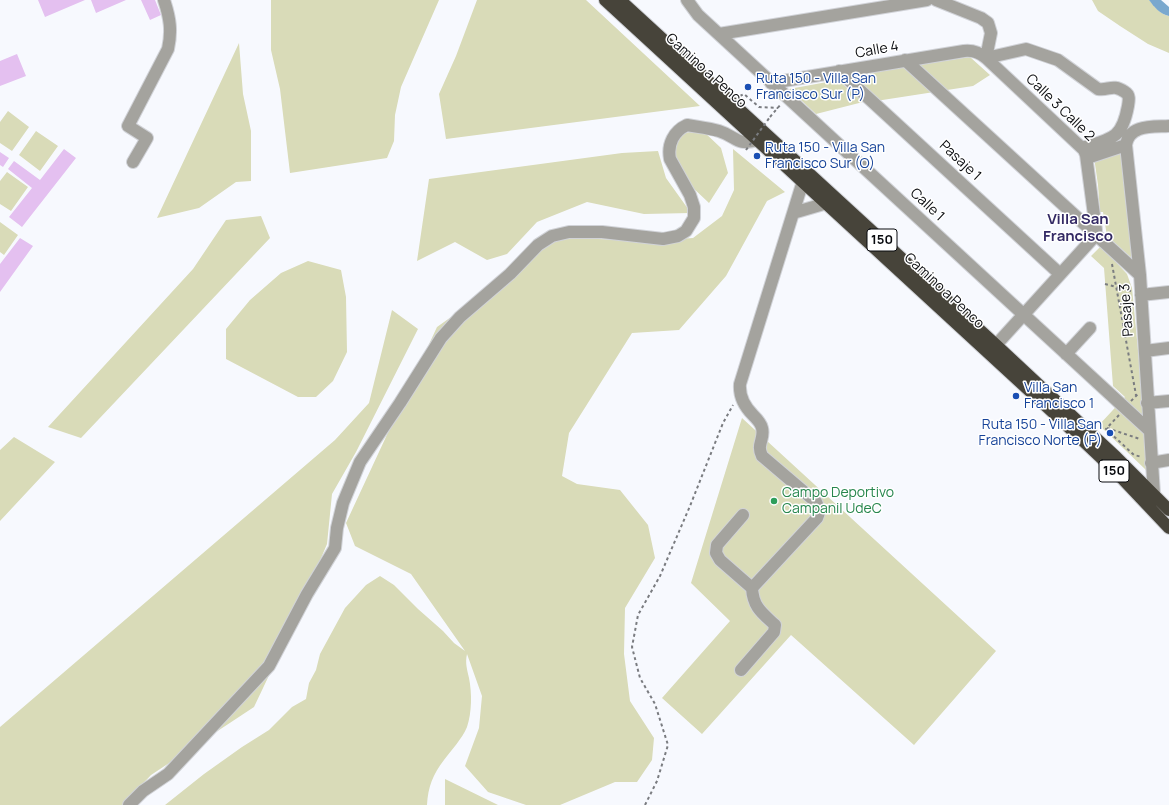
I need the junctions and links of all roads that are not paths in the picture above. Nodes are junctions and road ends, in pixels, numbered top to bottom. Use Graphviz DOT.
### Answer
graph roads {
  1 [pos="164,0"];
  2 [pos="605,0"];
  3 [pos="620,0"];
  4 [pos="625,0"];
  5 [pos="687,0"];
  6 [pos="928,0"];
  7 [pos="936,0"];
  8 [pos="633,11"];
  9 [pos="719,34"];
  10 [pos="986,58"];
  11 [pos="905,60"];
  12 [pos="839,71"];
  13 [pos="771,83"];
  14 [pos="1169,126"];
  15 [pos="758,140"];
  16 [pos="1126,145"];
  17 [pos="1085,153"];
  18 [pos="133,162"];
  19 [pos="803,181"];
  20 [pos="827,203"];
  21 [pos="793,213"];
  22 [pos="1096,234"];
  23 [pos="1060,274"];
  24 [pos="1140,275"];
  25 [pos="1169,292"];
  26 [pos="1141,295"];
  27 [pos="1023,315"];
  28 [pos="1090,328"];
  29 [pos="996,345"];
  30 [pos="1169,348"];
  31 [pos="1145,351"];
  32 [pos="1066,354"];
  33 [pos="1169,401"];
  34 [pos="1147,403"];
  35 [pos="1147,435"];
  36 [pos="1148,459"];
  37 [pos="1168,463"];
  38 [pos="1154,494"];
  39 [pos="1169,510"];
  40 [pos="743,515"];
  41 [pos="1169,528"];
  42 [pos="752,588"];
  43 [pos="742,670"];
  44 [pos="129,805"];
  1 -- 18 [label="street"];
  2 -- 15 [label="highway, Camino a Penco / 150"];
  3 -- 8 [label="highway, Camino a Penco / 150"];
  4 -- 8 [label="highway"];
  5 -- 9 [label="street, Calle 1"];
  6 -- 9 [label="street"];
  7 -- 10 [label="street"];
  8 -- 29 [label="highway, Camino a Penco / 150"];
  9 -- 13 [label="street, Calle 1"];
  10 -- 11 [label="street, Calle 4"];
  10 -- 17 [label="street, Calle 3 Calle 2"];
  10 -- 17 [label="street"];
  11 -- 12 [label="street, Calle 4"];
  11 -- 22 [label="street, Pasaje 3"];
  12 -- 13 [label="street, Calle 4"];
  12 -- 23 [label="street, Pasaje 1"];
  13 -- 27 [label="street, Calle 1"];
  14 -- 16 [label="street"];
  15 -- 19 [label="highway, Camino a Penco / 150"];
  15 -- 44 [label="street"];
  16 -- 17 [label="street"];
  16 -- 24 [label="street"];
  17 -- 22 [label="street, Calle 3 Calle 2"];
  19 -- 20 [label="highway, Camino a Penco / 150"];
  19 -- 21 [label="street"];
  20 -- 21 [label="street"];
  20 -- 41 [label="highway, Camino a Penco / 150"];
  21 -- 42 [label="street"];
  22 -- 23 [label="street"];
  22 -- 24 [label="street, Pasaje 3"];
  23 -- 27 [label="street"];
  24 -- 26 [label="street, Pasaje 3"];
  25 -- 26 [label="street"];
  26 -- 31 [label="street, Pasaje 3"];
  27 -- 29 [label="street"];
  27 -- 32 [label="street, Calle 1"];
  28 -- 32 [label="street"];
  29 -- 38 [label="highway, Camino a Penco / 150"];
  30 -- 31 [label="street"];
  31 -- 34 [label="street, Pasaje 3"];
  32 -- 35 [label="street, Calle 1"];
  33 -- 34 [label="street"];
  34 -- 35 [label="street, Pasaje 3"];
  35 -- 36 [label="street, Pasaje 3"];
  36 -- 37 [label="street"];
  36 -- 38 [label="street, Pasaje 3"];
  38 -- 39 [label="highway, Camino a Penco / 150"];
  40 -- 42 [label="street"];
  42 -- 43 [label="street"];
}
